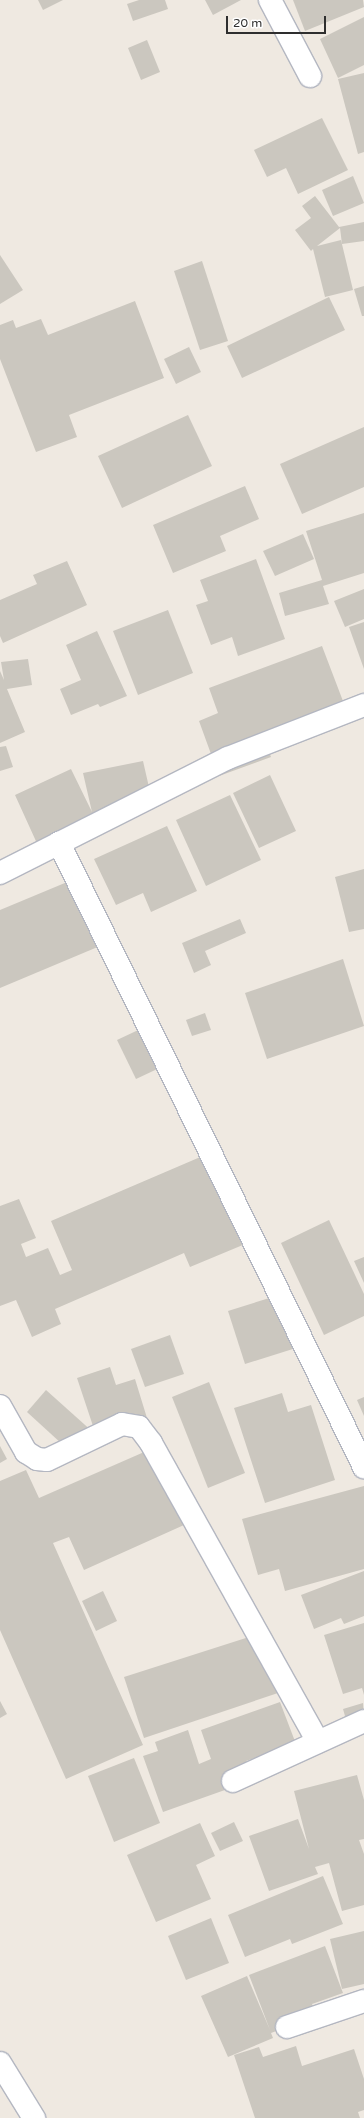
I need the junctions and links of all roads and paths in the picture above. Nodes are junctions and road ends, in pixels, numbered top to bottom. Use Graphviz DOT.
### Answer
graph roads {
  1 [pos="270,0"];
  2 [pos="310,76"];
  3 [pos="364,705"];
  4 [pos="59,843"];
  5 [pos="0,873"];
  6 [pos="0,1406"];
  7 [pos="364,1467"];
  8 [pos="364,1721"];
  9 [pos="318,1742"];
  10 [pos="233,1781"];
  11 [pos="364,2001"];
  12 [pos="287,2027"];
  13 [pos="0,2063"];
  14 [pos="34,2118"];
  1 -- 2 [label="street"];
  3 -- 4 [label="street"];
  4 -- 5 [label="street"];
  4 -- 7 [label="street"];
  6 -- 9 [label="street"];
  8 -- 9 [label="street"];
  9 -- 10 [label="street"];
  11 -- 12 [label="street"];
  13 -- 14 [label="street"];
}
